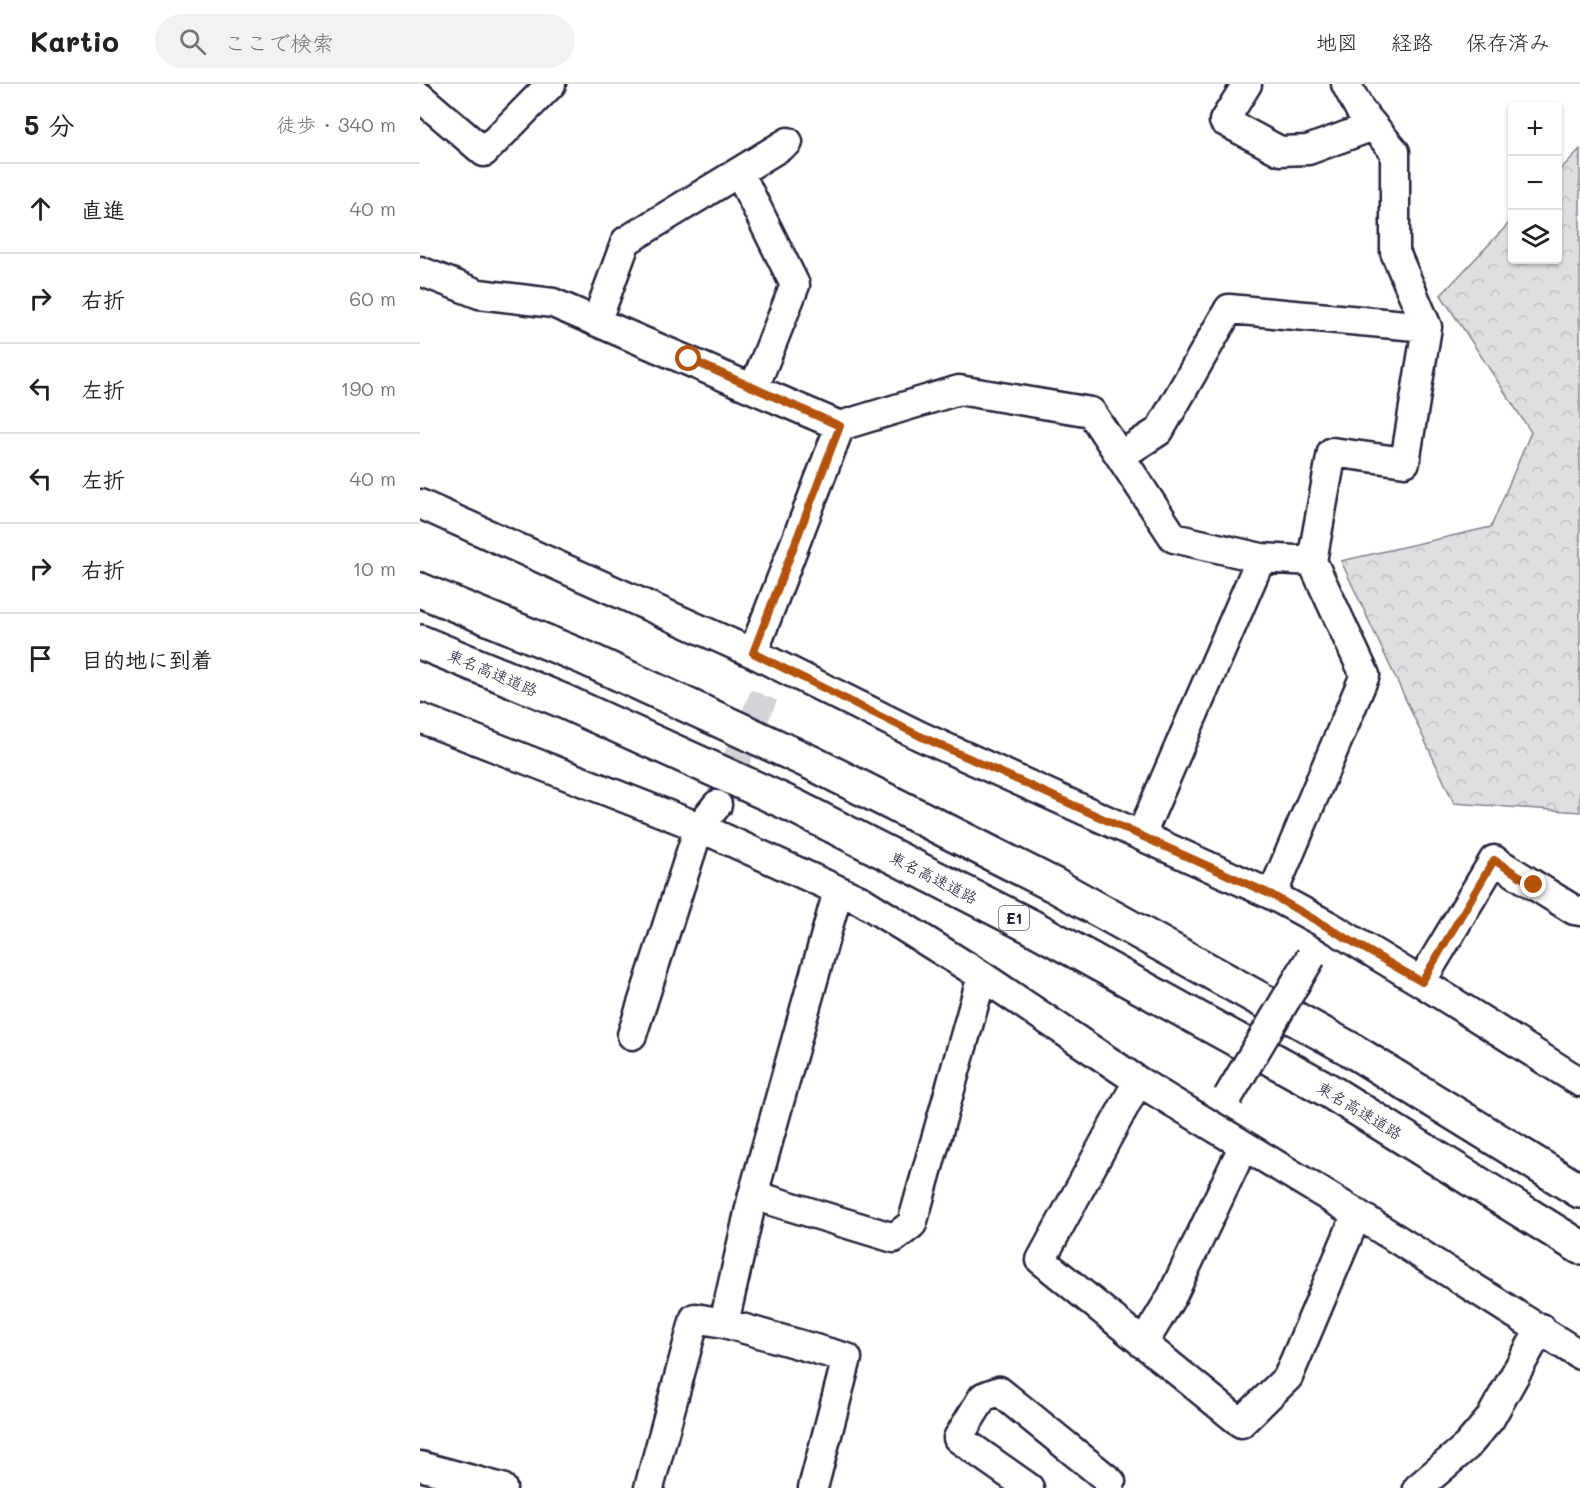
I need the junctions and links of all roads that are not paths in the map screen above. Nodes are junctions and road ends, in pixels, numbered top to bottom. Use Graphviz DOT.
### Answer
graph roads {
  1 [pos="551,84"];
  2 [pos="1247,84"];
  3 [pos="1346,84"];
  4 [pos="420,97"];
  5 [pos="1373,126"];
  6 [pos="788,142"];
  7 [pos="739,172"];
  8 [pos="420,272"];
  9 [pos="597,320"];
  10 [pos="1427,327"];
  11 [pos="754,388"];
  12 [pos="840,426"];
  13 [pos="1120,456"];
  14 [pos="420,504"];
  15 [pos="1262,558"];
  16 [pos="1312,561"];
  17 [pos="420,590"];
  18 [pos="420,642"];
  19 [pos="753,653"];
  20 [pos="420,718"];
  21 [pos="717,805"];
  22 [pos="699,827"];
  23 [pos="1141,835"];
  24 [pos="838,891"];
  25 [pos="1272,895"];
  26 [pos="1580,911"];
  27 [pos="1331,927"];
  28 [pos="982,976"];
  29 [pos="1422,982"];
  30 [pos="633,1035"];
  31 [pos="1138,1081"];
  32 [pos="1580,1082"];
  33 [pos="1214,1125"];
  34 [pos="1243,1147"];
  35 [pos="1580,1191"];
  36 [pos="753,1195"];
  37 [pos="1357,1214"];
  38 [pos="1580,1247"];
  39 [pos="724,1323"];
  40 [pos="1540,1328"];
  41 [pos="1143,1344"];
  42 [pos="1580,1355"];
  43 [pos="420,1466"];
  44 [pos="1426,1486"];
  45 [pos="502,1488"];
  46 [pos="649,1488"];
  47 [pos="813,1488"];
  48 [pos="1029,1488"];
  49 [pos="1108,1488"];
  1 -- 4 [label="street"];
  2 -- 5 [label="street"];
  3 -- 5 [label="street"];
  5 -- 10 [label="street"];
  6 -- 7 [label="street"];
  7 -- 9 [label="street"];
  7 -- 11 [label="street"];
  8 -- 9 [label="street"];
  9 -- 11 [label="street"];
  10 -- 13 [label="street"];
  10 -- 16 [label="street"];
  11 -- 12 [label="street"];
  12 -- 13 [label="street"];
  12 -- 19 [label="street"];
  13 -- 15 [label="street"];
  14 -- 19 [label="street"];
  15 -- 16 [label="street"];
  15 -- 23 [label="street"];
  16 -- 25 [label="street"];
  17 -- 35 [label="highway"];
  18 -- 38 [label="highway, 東名高速道路 / E1"];
  19 -- 23 [label="street"];
  20 -- 22 [label="street"];
  21 -- 22 [label="street"];
  22 -- 24 [label="street"];
  22 -- 30 [label="street"];
  23 -- 25 [label="street"];
  24 -- 28 [label="street"];
  24 -- 36 [label="street"];
  25 -- 27 [label="street"];
  26 -- 29 [label="street"];
  27 -- 29 [label="street"];
  27 -- 33 [label="street, bridge"];
  28 -- 31 [label="street"];
  28 -- 36 [label="street"];
  29 -- 32 [label="street"];
  31 -- 33 [label="street"];
  31 -- 41 [label="street"];
  33 -- 34 [label="street"];
  34 -- 37 [label="street"];
  34 -- 41 [label="street"];
  36 -- 39 [label="street"];
  37 -- 40 [label="street"];
  37 -- 41 [label="street"];
  39 -- 46 [label="street"];
  39 -- 47 [label="street"];
  40 -- 42 [label="street"];
  40 -- 44 [label="street"];
  43 -- 45 [label="street"];
  48 -- 49 [label="street"];
}
